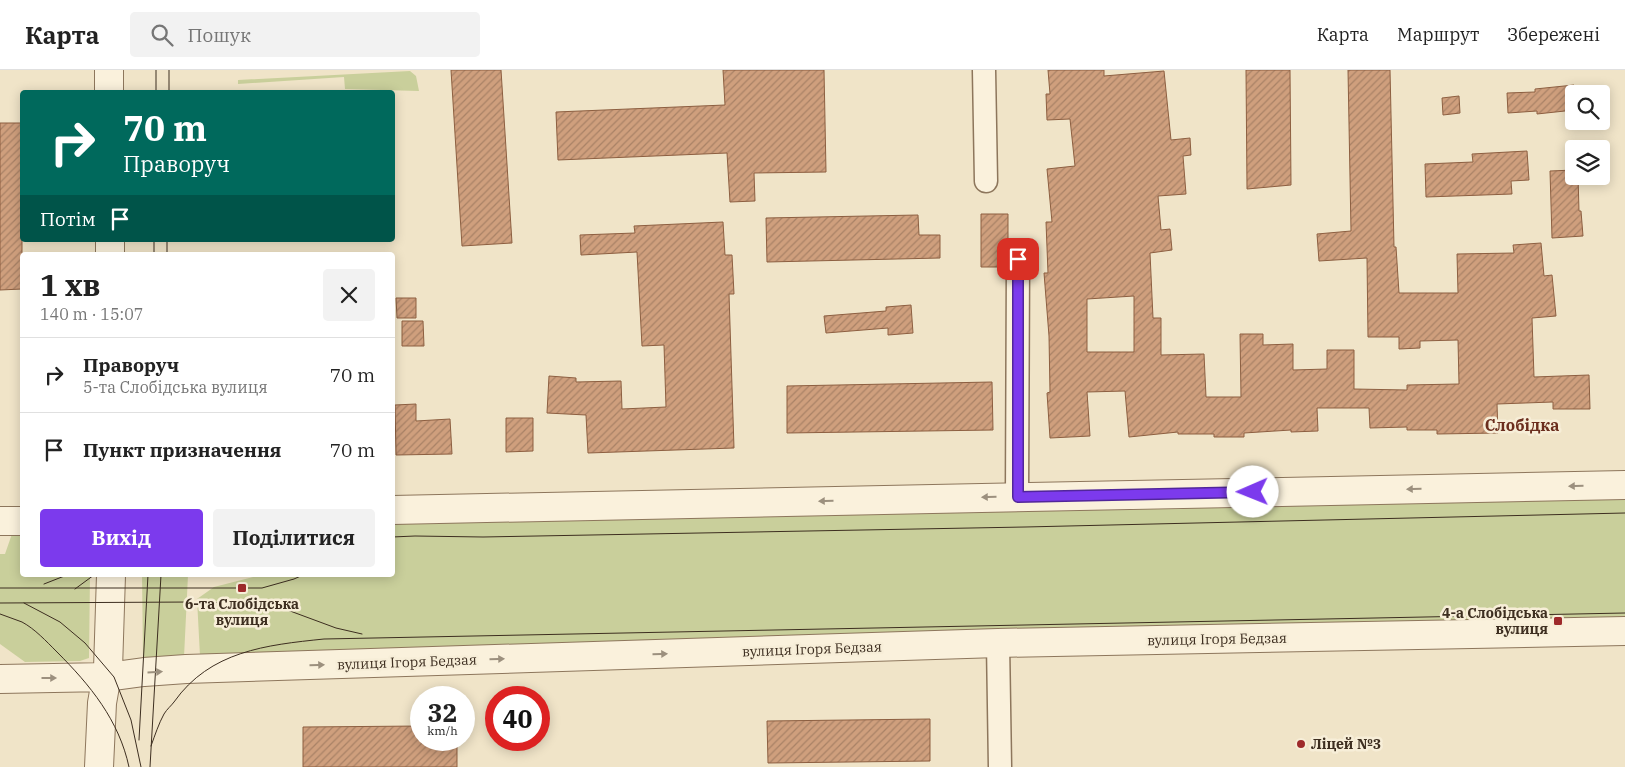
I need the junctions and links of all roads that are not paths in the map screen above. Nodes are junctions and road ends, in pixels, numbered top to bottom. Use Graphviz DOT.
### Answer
graph roads {
  1 [pos="109,70"];
  2 [pos="984,70"];
  3 [pos="109,90"];
  4 [pos="986,181"];
  5 [pos="1018,259"];
  6 [pos="1625,485"];
  7 [pos="1018,497"];
  8 [pos="395,510"];
  9 [pos="20,521"];
  10 [pos="0,522"];
  11 [pos="111,577"];
  12 [pos="1625,631"];
  13 [pos="998,643"];
  14 [pos="107,677"];
  15 [pos="0,679"];
  16 [pos="99,767"];
  17 [pos="1000,767"];
  1 -- 3 [label="street"];
  2 -- 4 [label="street"];
  5 -- 7 [label="street"];
  6 -- 7 [label="street, one-way"];
  7 -- 8 [label="street, one-way"];
  9 -- 10 [label="street"];
  11 -- 14 [label="street"];
  12 -- 13 [label="street, вулиця Ігоря Бедзая"];
  14 -- 13 [label="street, вулиця Ігоря Бедзая, one-way"];
  13 -- 17 [label="street"];
  15 -- 14 [label="street, вулиця Ігоря Бедзая, one-way"];
  14 -- 16 [label="street"];
}
